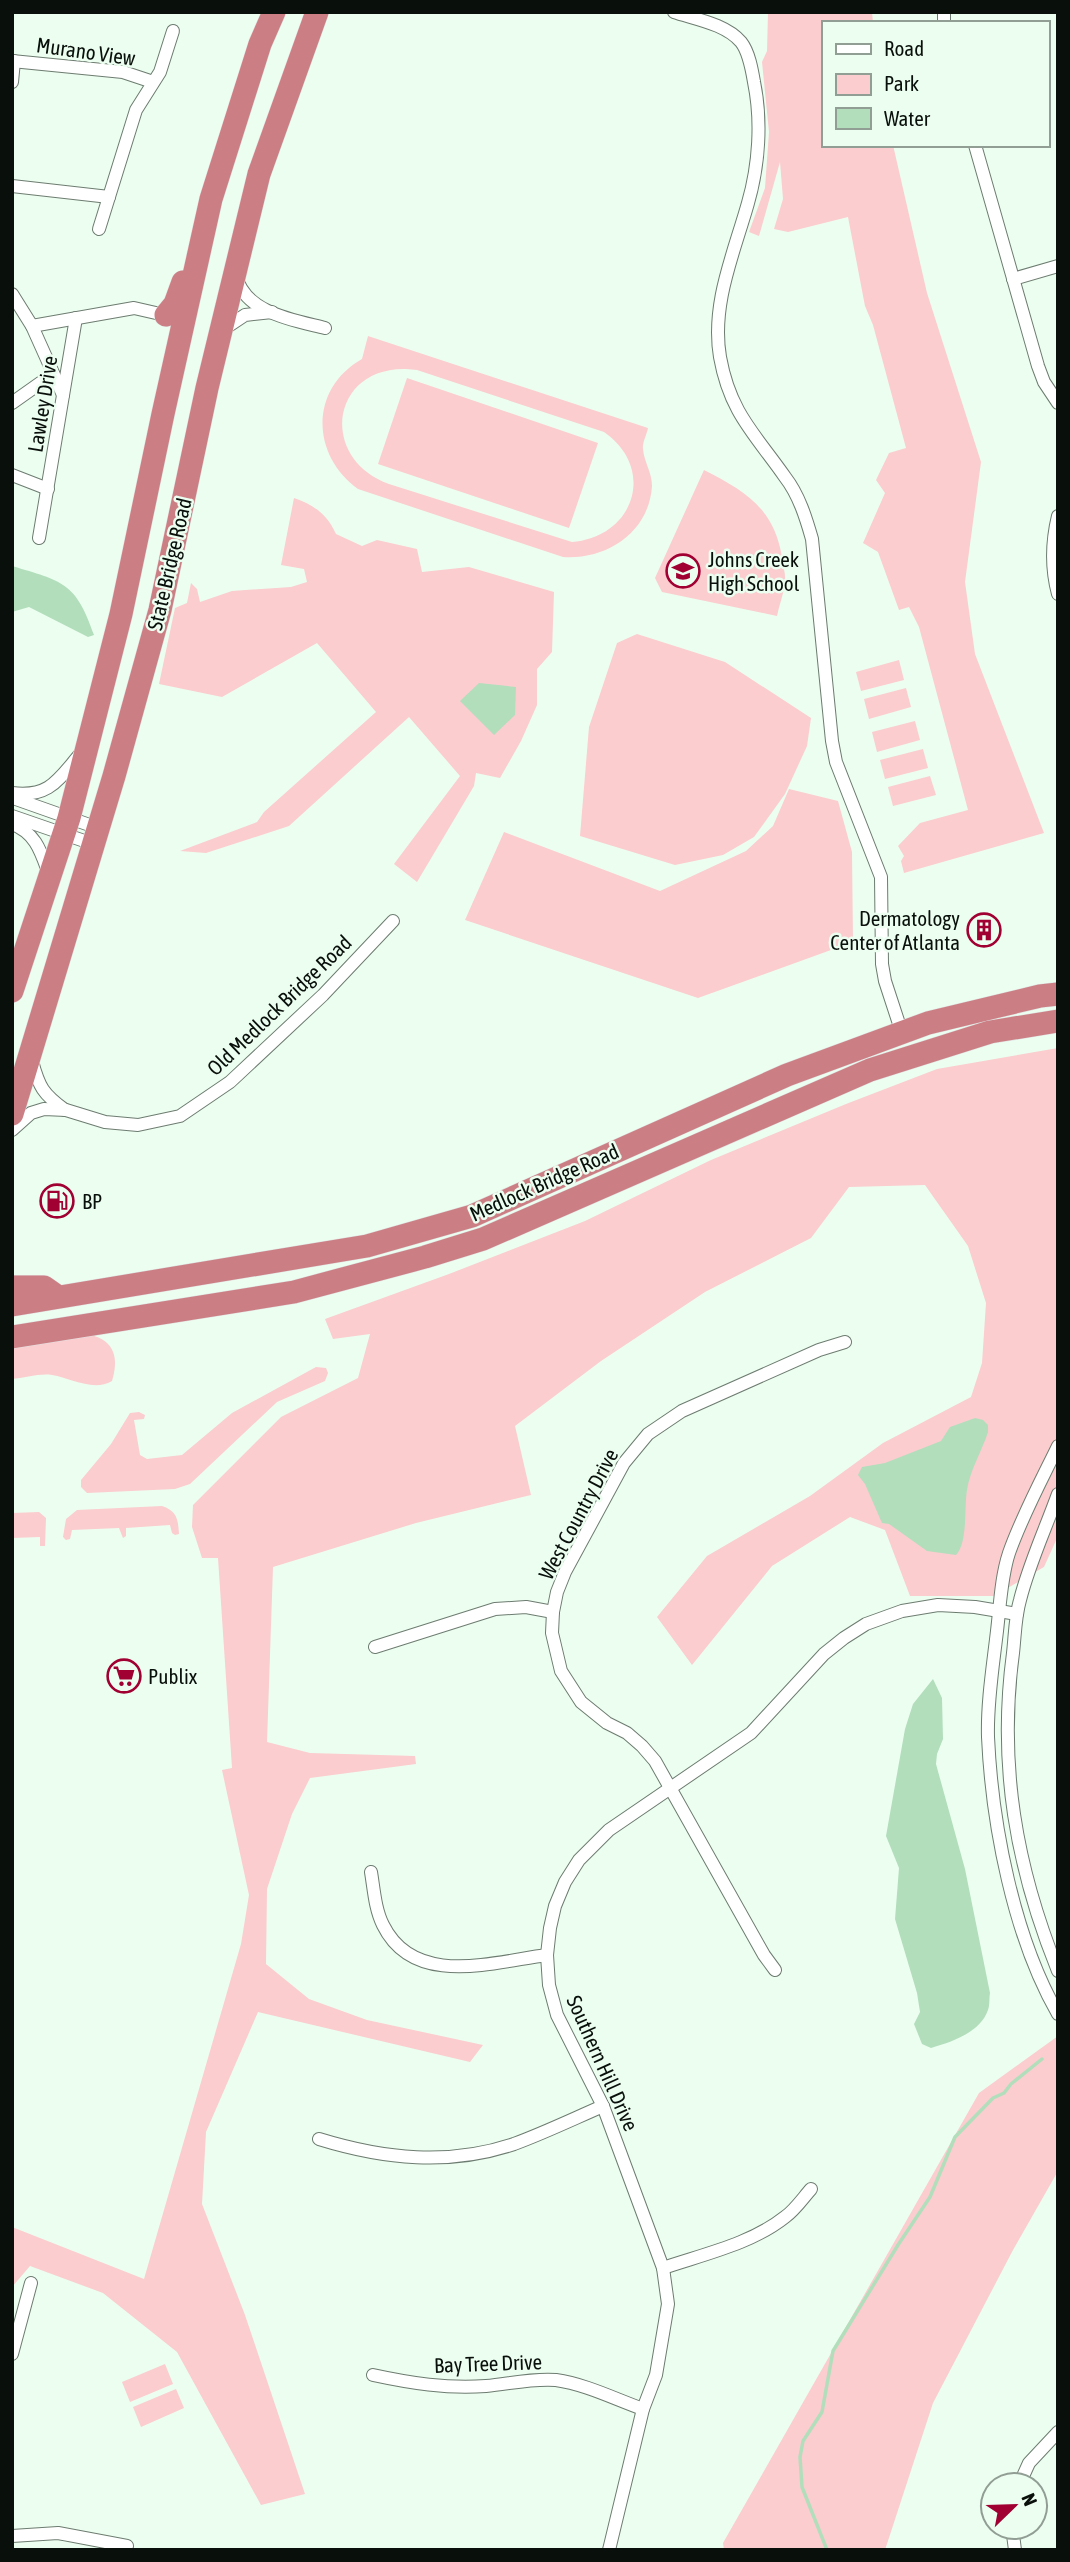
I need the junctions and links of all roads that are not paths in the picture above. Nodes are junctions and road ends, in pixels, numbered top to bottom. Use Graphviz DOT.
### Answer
graph roads {
  1 [pos="274,12"];
  2 [pos="317,12"];
  3 [pos="674,12"];
  4 [pos="173,31"];
  5 [pos="13,61"];
  6 [pos="12,82"];
  7 [pos="153,82"];
  8 [pos="976,147"];
  9 [pos="12,186"];
  10 [pos="109,197"];
  11 [pos="99,229"];
  12 [pos="1058,266"];
  13 [pos="235,272"];
  14 [pos="1013,279"];
  15 [pos="12,295"];
  16 [pos="272,312"];
  17 [pos="175,317"];
  18 [pos="76,318"];
  19 [pos="32,326"];
  20 [pos="325,328"];
  21 [pos="221,331"];
  22 [pos="54,374"];
  23 [pos="63,396"];
  24 [pos="12,403"];
  25 [pos="1058,403"];
  26 [pos="12,475"];
  27 [pos="48,489"];
  28 [pos="1058,516"];
  29 [pos="40,538"];
  30 [pos="1058,594"];
  31 [pos="86,746"];
  32 [pos="12,795"];
  33 [pos="12,816"];
  34 [pos="12,824"];
  35 [pos="66,826"];
  36 [pos="96,836"];
  37 [pos="50,874"];
  38 [pos="393,921"];
  39 [pos="12,992"];
  40 [pos="1058,993"];
  41 [pos="1058,1021"];
  42 [pos="1058,1031"];
  43 [pos="902,1033"];
  44 [pos="918,1054"];
  45 [pos="30,1055"];
  46 [pos="66,1110"];
  47 [pos="12,1114"];
  48 [pos="12,1130"];
  49 [pos="12,1287"];
  50 [pos="59,1298"];
  51 [pos="12,1305"];
  52 [pos="12,1337"];
  53 [pos="845,1342"];
  54 [pos="1058,1446"];
  55 [pos="1058,1494"];
  56 [pos="553,1612"];
  57 [pos="1000,1612"];
  58 [pos="1017,1614"];
  59 [pos="375,1647"];
  60 [pos="670,1788"];
  61 [pos="371,1872"];
  62 [pos="547,1955"];
  63 [pos="775,1970"];
  64 [pos="1058,1971"];
  65 [pos="1058,2014"];
  66 [pos="603,2106"];
  67 [pos="319,2139"];
  68 [pos="811,2189"];
  69 [pos="663,2268"];
  70 [pos="31,2283"];
  71 [pos="12,2354"];
  72 [pos="373,2375"];
  73 [pos="643,2409"];
  74 [pos="1058,2432"];
  75 [pos="1025,2471"];
  76 [pos="12,2536"];
  77 [pos="129,2548"];
  78 [pos="609,2550"];
  1 -- 17 [label="highway, State Bridge Road"];
  2 -- 13 [label="highway, State Bridge Road"];
  3 -- 43 [label="street"];
  4 -- 7 [label="street"];
  5 -- 6 [label="street"];
  5 -- 7 [label="street, Murano View"];
  7 -- 10 [label="street"];
  8 -- 14 [label="street"];
  9 -- 10 [label="street"];
  10 -- 11 [label="street"];
  12 -- 14 [label="street"];
  13 -- 16 [label="street"];
  13 -- 21 [label="highway, State Bridge Road"];
  14 -- 25 [label="street"];
  15 -- 19 [label="street"];
  16 -- 20 [label="street"];
  16 -- 21 [label="street"];
  17 -- 18 [label="street"];
  17 -- 31 [label="highway, State Bridge Road"];
  18 -- 19 [label="street"];
  18 -- 23 [label="street, Lawley Drive"];
  19 -- 22 [label="street"];
  21 -- 36 [label="highway, State Bridge Road"];
  22 -- 23 [label="street"];
  22 -- 24 [label="street"];
  23 -- 27 [label="street, Lawley Drive"];
  26 -- 27 [label="street"];
  27 -- 29 [label="street, Lawley Drive"];
  28 -- 30 [label="street"];
  31 -- 32 [label="street"];
  31 -- 35 [label="highway, State Bridge Road"];
  32 -- 35 [label="street"];
  33 -- 35 [label="street"];
  34 -- 37 [label="street"];
  35 -- 36 [label="street"];
  35 -- 37 [label="highway, State Bridge Road"];
  36 -- 45 [label="highway, State Bridge Road"];
  37 -- 39 [label="highway, State Bridge Road"];
  38 -- 46 [label="street, Old Medlock Bridge Road"];
  40 -- 43 [label="highway, Medlock Bridge Road"];
  41 -- 44 [label="highway, Medlock Bridge Road"];
  42 -- 44 [label="highway, Medlock Bridge Road"];
  43 -- 50 [label="highway, Medlock Bridge Road"];
  44 -- 52 [label="highway, Medlock Bridge Road"];
  45 -- 46 [label="street, Old Medlock Bridge Road"];
  45 -- 47 [label="highway, State Bridge Road"];
  46 -- 48 [label="street, Old Medlock Bridge Road"];
  49 -- 50 [label="highway"];
  50 -- 51 [label="highway, Medlock Bridge Road"];
  53 -- 56 [label="street, West Country Drive"];
  54 -- 57 [label="street"];
  55 -- 58 [label="street"];
  56 -- 59 [label="street"];
  56 -- 60 [label="street, West Country Drive"];
  57 -- 58 [label="street, Southern Hill Drive"];
  57 -- 60 [label="street, Southern Hill Drive"];
  57 -- 65 [label="street"];
  58 -- 64 [label="street"];
  60 -- 62 [label="street, Southern Hill Drive"];
  60 -- 63 [label="street, West Country Drive"];
  61 -- 62 [label="street"];
  62 -- 66 [label="street, Southern Hill Drive"];
  66 -- 67 [label="street"];
  66 -- 69 [label="street, Southern Hill Drive"];
  68 -- 69 [label="street"];
  69 -- 73 [label="street, Southern Hill Drive"];
  70 -- 71 [label="street"];
  72 -- 73 [label="street, Bay Tree Drive"];
  73 -- 78 [label="street, Southern Hill Drive"];
  74 -- 75 [label="street"];
  76 -- 77 [label="street"];
}
